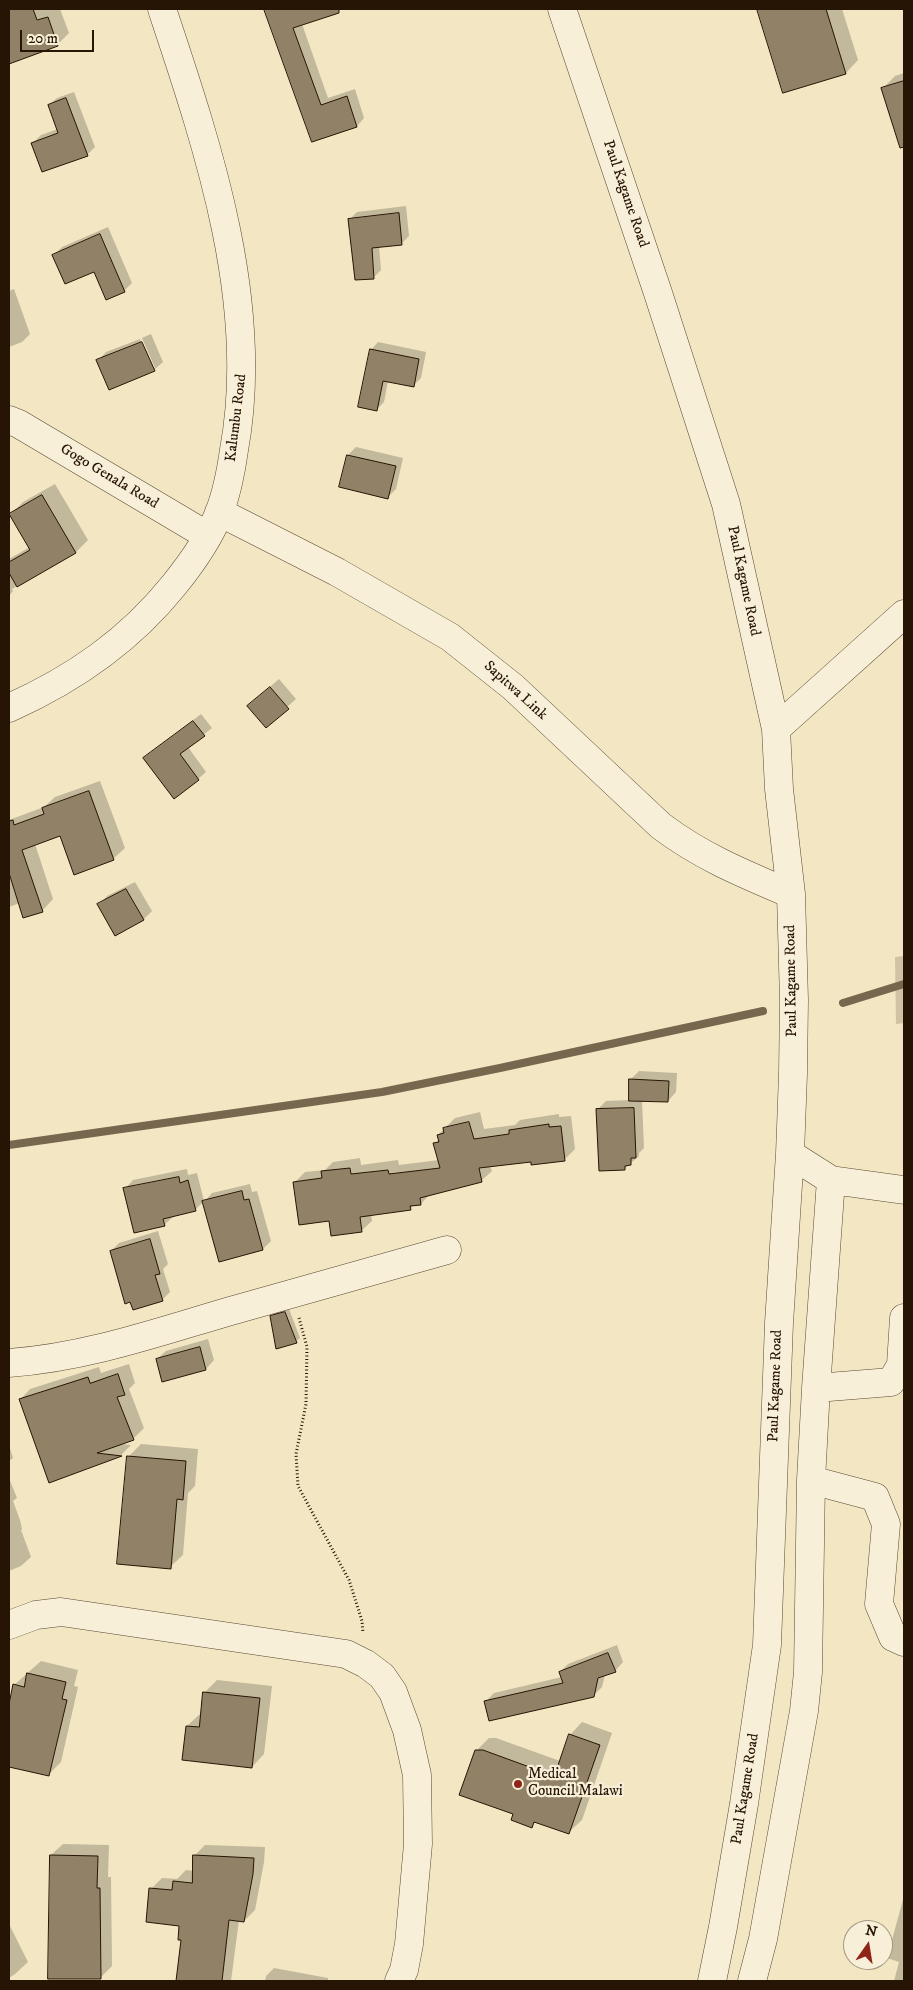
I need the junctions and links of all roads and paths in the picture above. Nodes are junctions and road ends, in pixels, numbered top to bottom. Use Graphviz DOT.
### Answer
graph roads {
  1 [pos="162,9"];
  2 [pos="562,9"];
  3 [pos="9,420"];
  4 [pos="214,524"];
  5 [pos="904,614"];
  6 [pos="9,708"];
  7 [pos="776,730"];
  8 [pos="791,894"];
  9 [pos="790,1154"];
  10 [pos="831,1180"];
  11 [pos="904,1190"];
  12 [pos="447,1250"];
  13 [pos="294,1293"];
  14 [pos="904,1318"];
  15 [pos="9,1363"];
  16 [pos="816,1388"];
  17 [pos="811,1480"];
  18 [pos="9,1625"];
  19 [pos="904,1642"];
  20 [pos="366,1664"];
  21 [pos="399,1981"];
  22 [pos="712,1981"];
  23 [pos="752,1981"];
  1 -- 4 [label="street, Kalumbu Road"];
  2 -- 7 [label="street, Paul Kagame Road"];
  3 -- 4 [label="street, Gogo Genala Road"];
  4 -- 6 [label="street, Kalumbu Road"];
  4 -- 8 [label="street, Sapitwa Link"];
  5 -- 7 [label="street"];
  7 -- 8 [label="street, Paul Kagame Road"];
  8 -- 9 [label="street, Paul Kagame Road"];
  9 -- 10 [label="street"];
  9 -- 22 [label="street, Paul Kagame Road"];
  10 -- 11 [label="street"];
  10 -- 16 [label="street"];
  12 -- 13 [label="street"];
  13 -- 15 [label="street"];
  13 -- 20 [label="path"];
  14 -- 16 [label="street"];
  16 -- 17 [label="street"];
  17 -- 19 [label="street"];
  17 -- 23 [label="street"];
  18 -- 20 [label="street"];
  20 -- 21 [label="street"];
}
